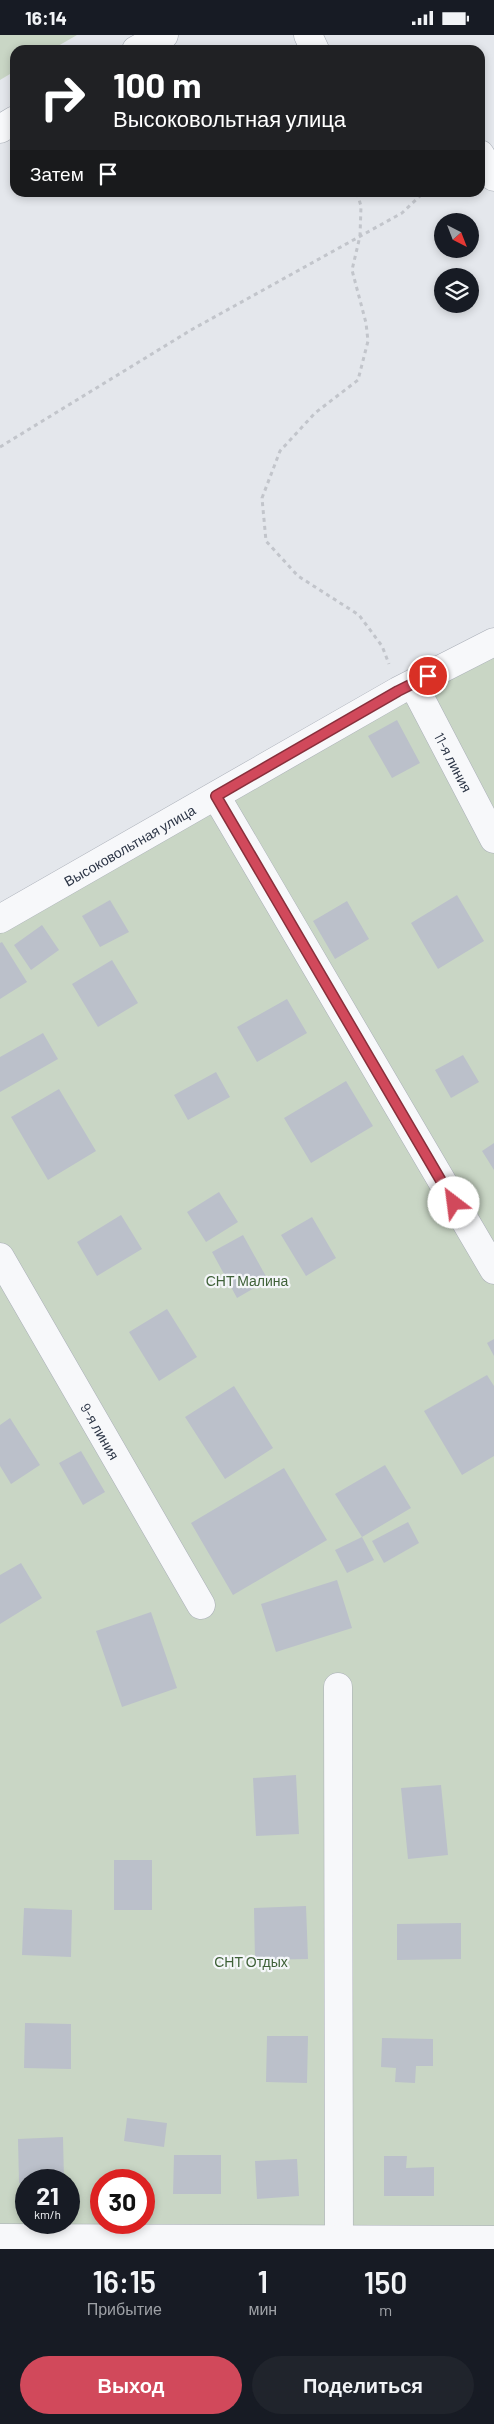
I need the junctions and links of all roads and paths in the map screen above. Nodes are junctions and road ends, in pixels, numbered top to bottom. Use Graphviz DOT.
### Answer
graph roads {
  1 [pos="164,35"];
  2 [pos="145,45"];
  3 [pos="485,161"];
  4 [pos="494,177"];
  5 [pos="358,197"];
  6 [pos="419,197"];
  7 [pos="360,236"];
  8 [pos="0,447"];
  9 [pos="494,642"];
  10 [pos="405,687"];
  11 [pos="216,796"];
  12 [pos="494,839"];
  13 [pos="0,919"];
  14 [pos="0,1257"];
  15 [pos="494,1271"];
  16 [pos="201,1605"];
  17 [pos="338,1687"];
  18 [pos="0,2238"];
  19 [pos="494,2240"];
  20 [pos="339,2244"];
  1 -- 2 [label="street"];
  3 -- 4 [label="street"];
  5 -- 7 [label="path"];
  6 -- 7 [label="path"];
  7 -- 8 [label="path"];
  7 -- 10 [label="path"];
  9 -- 10 [label="street, Высоковольтная улица"];
  10 -- 11 [label="street, Высоковольтная улица"];
  10 -- 12 [label="street, 11-я линия"];
  11 -- 13 [label="street, Высоковольтная улица"];
  11 -- 15 [label="street"];
  14 -- 16 [label="street, 9-я линия"];
  17 -- 20 [label="street"];
  18 -- 20 [label="street"];
  19 -- 20 [label="street"];
}
